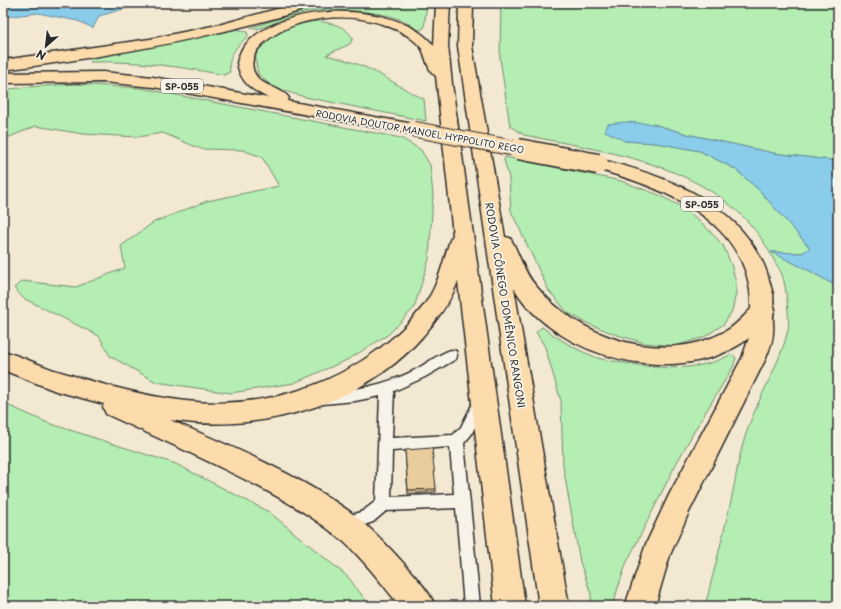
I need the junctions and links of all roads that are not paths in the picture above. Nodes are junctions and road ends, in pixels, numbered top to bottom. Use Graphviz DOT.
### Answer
graph roads {
  1 [pos="309,3"];
  2 [pos="443,3"];
  3 [pos="466,3"];
  4 [pos="3,65"];
  5 [pos="3,78"];
  6 [pos="42,78"];
  7 [pos="3,84"];
  8 [pos="444,84"];
  9 [pos="320,112"];
  10 [pos="492,219"];
  11 [pos="462,233"];
  12 [pos="764,302"];
  13 [pos="451,355"];
  14 [pos="3,360"];
  15 [pos="53,379"];
  16 [pos="387,387"];
  17 [pos="484,394"];
  18 [pos="310,399"];
  19 [pos="457,441"];
  20 [pos="385,445"];
  21 [pos="463,501"];
  22 [pos="383,504"];
  23 [pos="344,525"];
  24 [pos="420,606"];
  25 [pos="472,606"];
  26 [pos="510,606"];
  27 [pos="554,606"];
  28 [pos="640,606"];
  1 -- 4 [label="highway"];
  2 -- 8 [label="highway"];
  3 -- 10 [label="highway, RODOVIA CÔNEGO DOMÊNICO RANGONI"];
  5 -- 6 [label="highway, RODOVIA DOUTOR MANOEL HYPPOLITO REGO / SP-055"];
  6 -- 7 [label="highway"];
  6 -- 9 [label="highway, RODOVIA DOUTOR MANOEL HYPPOLITO REGO / SP-055"];
  8 -- 9 [label="highway"];
  8 -- 11 [label="highway"];
  9 -- 12 [label="highway, RODOVIA DOUTOR MANOEL HYPPOLITO REGO / SP-055, bridge"];
  10 -- 12 [label="highway"];
  10 -- 27 [label="highway, RODOVIA CÔNEGO DOMÊNICO RANGONI"];
  11 -- 17 [label="highway"];
  11 -- 18 [label="highway"];
  12 -- 28 [label="highway, RODOVIA DOUTOR MANOEL HYPPOLITO REGO"];
  13 -- 16 [label="lane"];
  14 -- 15 [label="highway"];
  15 -- 18 [label="highway"];
  15 -- 23 [label="highway"];
  16 -- 18 [label="lane"];
  16 -- 20 [label="lane"];
  17 -- 19 [label="lane"];
  17 -- 26 [label="highway"];
  19 -- 20 [label="lane"];
  19 -- 21 [label="lane"];
  20 -- 22 [label="lane"];
  21 -- 22 [label="lane"];
  21 -- 25 [label="lane"];
  22 -- 23 [label="lane"];
  23 -- 24 [label="highway"];
}
